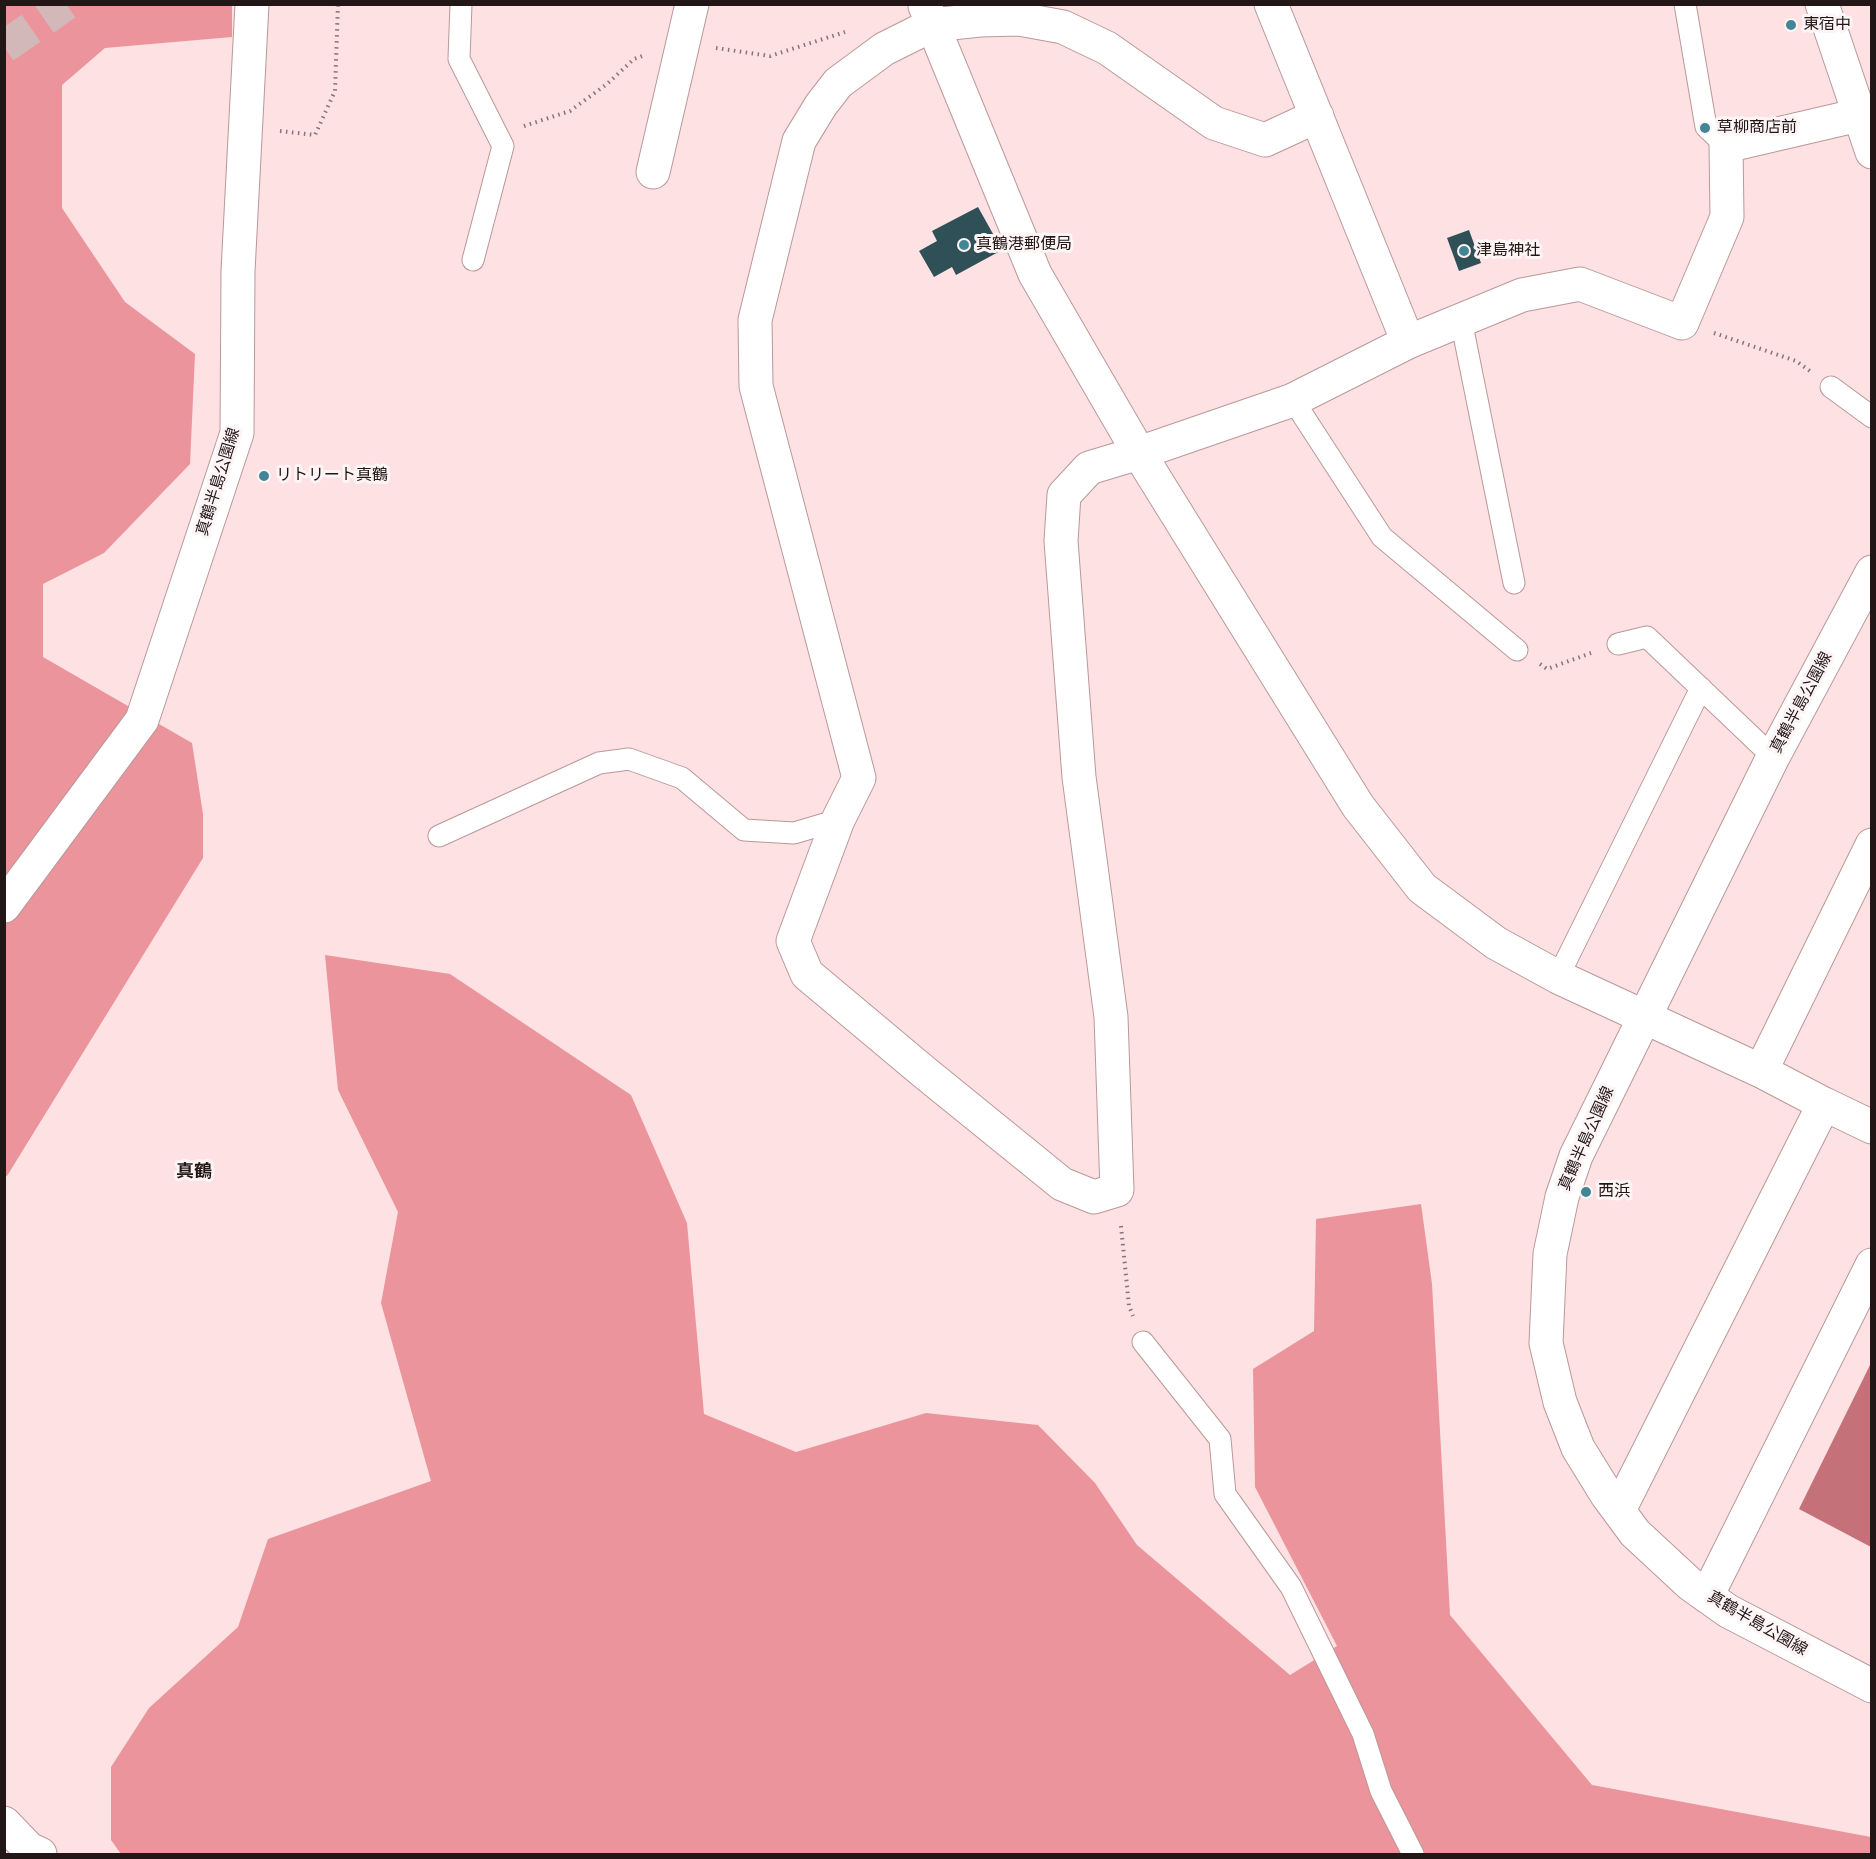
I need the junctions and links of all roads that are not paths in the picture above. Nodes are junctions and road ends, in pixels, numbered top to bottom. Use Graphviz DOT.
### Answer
graph roads {
  1 [pos="252,4"];
  2 [pos="460,4"];
  3 [pos="692,4"];
  4 [pos="1270,4"];
  5 [pos="1685,4"];
  6 [pos="1822,4"];
  7 [pos="928,15"];
  8 [pos="1865,113"];
  9 [pos="1317,116"];
  10 [pos="1726,146"];
  11 [pos="1872,152"];
  12 [pos="652,172"];
  13 [pos="473,260"];
  14 [pos="1461,320"];
  15 [pos="1408,342"];
  16 [pos="1831,387"];
  17 [pos="1293,400"];
  18 [pos="1872,417"];
  19 [pos="1139,453"];
  20 [pos="1872,572"];
  21 [pos="1515,583"];
  22 [pos="1618,644"];
  23 [pos="1517,650"];
  24 [pos="1701,688"];
  25 [pos="1773,757"];
  26 [pos="838,819"];
  27 [pos="439,836"];
  28 [pos="1872,845"];
  29 [pos="4,906"];
  30 [pos="1558,977"];
  31 [pos="1644,1017"];
  32 [pos="1761,1071"];
  33 [pos="1824,1104"];
  34 [pos="1872,1127"];
  35 [pos="1872,1265"];
  36 [pos="1143,1342"];
  37 [pos="1619,1510"];
  38 [pos="1707,1596"];
  39 [pos="1872,1686"];
  40 [pos="4,1822"];
  41 [pos="40,1854"];
  42 [pos="1413,1854"];
  1 -- 29 [label="street, 真鶴半島公園線"];
  2 -- 13 [label="lane"];
  3 -- 12 [label="street"];
  4 -- 9 [label="street"];
  5 -- 10 [label="lane"];
  6 -- 8 [label="street"];
  7 -- 9 [label="street"];
  7 -- 19 [label="street"];
  7 -- 26 [label="street"];
  8 -- 10 [label="street"];
  8 -- 11 [label="street"];
  9 -- 15 [label="street"];
  10 -- 14 [label="street"];
  14 -- 15 [label="street"];
  14 -- 21 [label="lane"];
  15 -- 17 [label="street"];
  16 -- 18 [label="lane"];
  17 -- 19 [label="street"];
  17 -- 23 [label="lane"];
  19 -- 26 [label="street"];
  19 -- 30 [label="street"];
  20 -- 25 [label="street, 真鶴半島公園線"];
  22 -- 24 [label="lane"];
  24 -- 25 [label="lane"];
  24 -- 30 [label="lane"];
  25 -- 31 [label="street, 真鶴半島公園線"];
  26 -- 27 [label="lane"];
  28 -- 32 [label="street"];
  30 -- 31 [label="street"];
  31 -- 32 [label="street"];
  31 -- 37 [label="street, 真鶴半島公園線"];
  32 -- 33 [label="street"];
  33 -- 34 [label="street"];
  33 -- 37 [label="street"];
  35 -- 38 [label="street"];
  36 -- 42 [label="lane"];
  37 -- 38 [label="street, 真鶴半島公園線"];
  38 -- 39 [label="street, 真鶴半島公園線"];
  40 -- 41 [label="street"];
}
